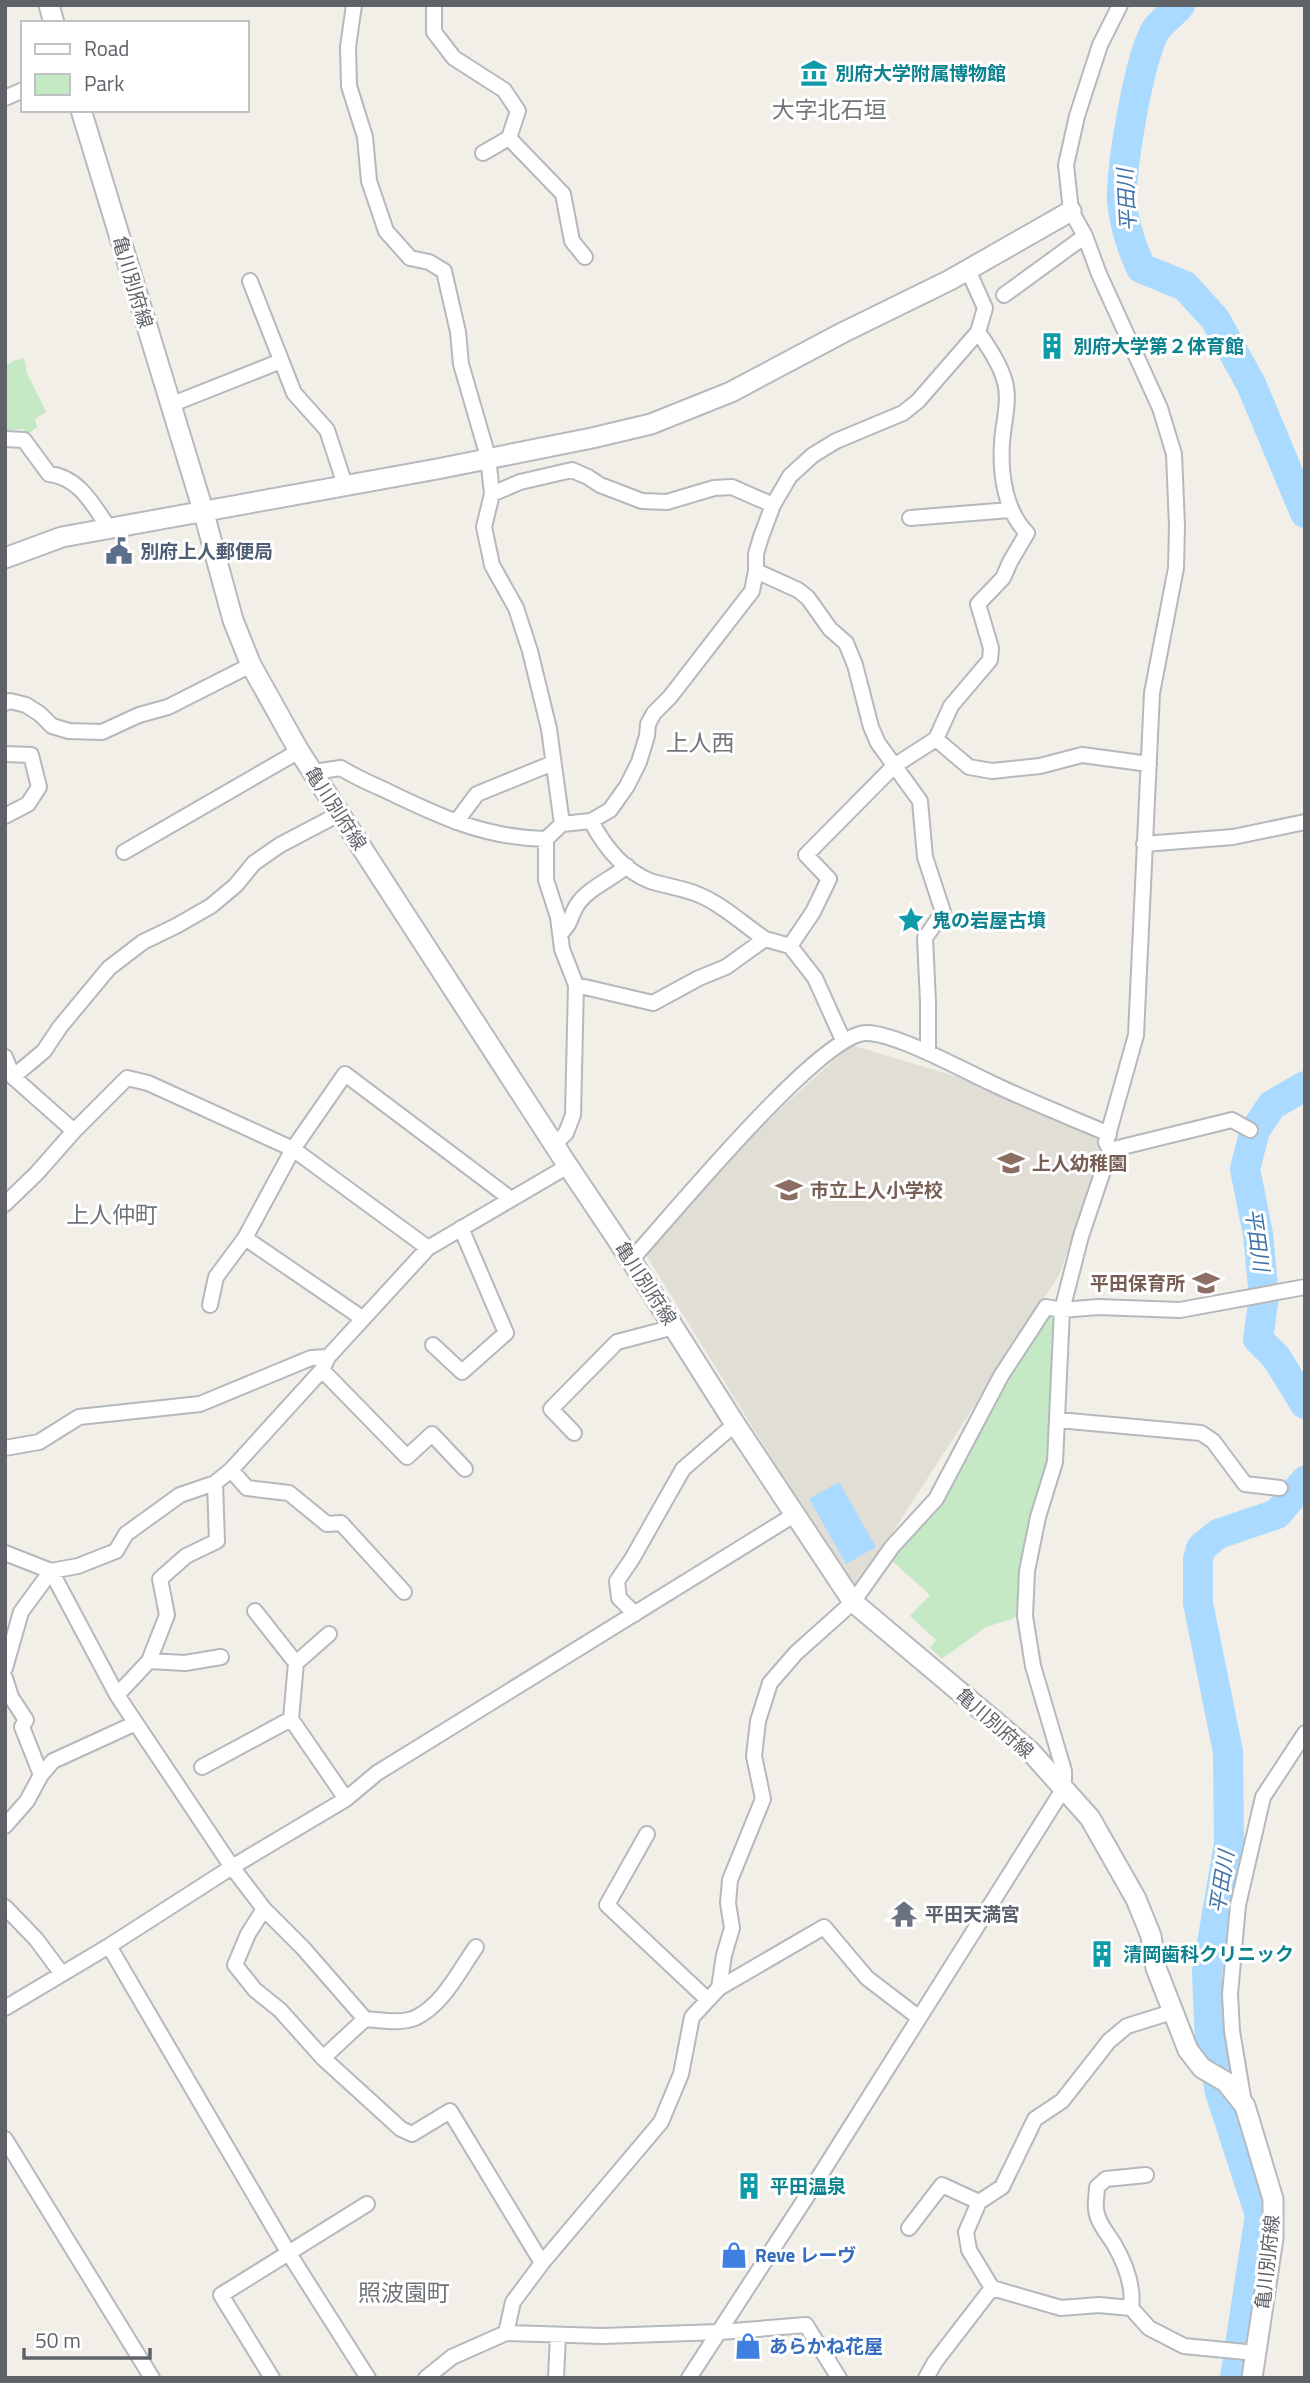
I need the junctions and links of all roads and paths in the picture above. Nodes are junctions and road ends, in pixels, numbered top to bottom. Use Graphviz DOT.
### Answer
graph roads {
  1 [pos="354,5"];
  2 [pos="434,5"];
  3 [pos="1120,5"];
  4 [pos="21,91"];
  5 [pos="5,98"];
  6 [pos="82,112"];
  7 [pos="509,138"];
  8 [pos="483,153"];
  9 [pos="1071,211"];
  10 [pos="1085,236"];
  11 [pos="584,257"];
  12 [pos="968,270"];
  13 [pos="250,281"];
  14 [pos="1004,295"];
  15 [pos="978,332"];
  16 [pos="281,361"];
  17 [pos="170,405"];
  18 [pos="5,439"];
  19 [pos="488,457"];
  20 [pos="345,485"];
  21 [pos="492,494"];
  22 [pos="773,505"];
  23 [pos="203,510"];
  24 [pos="1010,510"];
  25 [pos="910,518"];
  26 [pos="108,528"];
  27 [pos="5,558"];
  28 [pos="756,570"];
  29 [pos="251,665"];
  30 [pos="5,703"];
  31 [pos="936,740"];
  32 [pos="299,751"];
  33 [pos="5,754"];
  34 [pos="553,763"];
  35 [pos="1149,764"];
  36 [pos="894,766"];
  37 [pos="313,772"];
  38 [pos="340,814"];
  39 [pos="5,816"];
  40 [pos="591,821"];
  41 [pos="456,822"];
  42 [pos="1305,822"];
  43 [pos="562,824"];
  44 [pos="546,839"];
  45 [pos="1144,844"];
  46 [pos="124,852"];
  47 [pos="627,866"];
  48 [pos="559,934"];
  49 [pos="765,939"];
  50 [pos="790,946"];
  51 [pos="576,985"];
  52 [pos="843,1041"];
  53 [pos="928,1054"];
  54 [pos="5,1057"];
  55 [pos="13,1077"];
  56 [pos="1250,1130"];
  57 [pos="74,1131"];
  58 [pos="1108,1133"];
  59 [pos="554,1145"];
  60 [pos="293,1149"];
  61 [pos="1110,1150"];
  62 [pos="568,1166"];
  63 [pos="511,1199"];
  64 [pos="5,1204"];
  65 [pos="461,1228"];
  66 [pos="245,1238"];
  67 [pos="428,1248"];
  68 [pos="631,1260"];
  69 [pos="1305,1287"];
  70 [pos="210,1305"];
  71 [pos="1062,1310"];
  72 [pos="362,1318"];
  73 [pos="674,1327"];
  74 [pos="433,1345"];
  75 [pos="325,1363"];
  76 [pos="1058,1420"];
  77 [pos="734,1424"];
  78 [pos="573,1433"];
  79 [pos="5,1448"];
  80 [pos="465,1469"];
  81 [pos="231,1470"];
  82 [pos="215,1483"];
  83 [pos="1280,1488"];
  84 [pos="794,1514"];
  85 [pos="5,1553"];
  86 [pos="51,1571"];
  87 [pos="404,1592"];
  88 [pos="853,1602"];
  89 [pos="255,1611"];
  90 [pos="635,1614"];
  91 [pos="329,1634"];
  92 [pos="221,1657"];
  93 [pos="149,1661"];
  94 [pos="296,1663"];
  95 [pos="5,1668"];
  96 [pos="5,1678"];
  97 [pos="117,1695"];
  98 [pos="291,1719"];
  99 [pos="136,1723"];
  100 [pos="1305,1732"];
  101 [pos="202,1767"];
  102 [pos="41,1775"];
  103 [pos="1064,1788"];
  104 [pos="346,1799"];
  105 [pos="5,1826"];
  106 [pos="647,1834"];
  107 [pos="232,1867"];
  108 [pos="5,1907"];
  109 [pos="264,1909"];
  110 [pos="109,1946"];
  111 [pos="476,1947"];
  112 [pos="62,1974"];
  113 [pos="719,1988"];
  114 [pos="708,2000"];
  115 [pos="5,2008"];
  116 [pos="1172,2012"];
  117 [pos="918,2017"];
  118 [pos="365,2019"];
  119 [pos="323,2058"];
  120 [pos="1245,2106"];
  121 [pos="5,2139"];
  122 [pos="1146,2175"];
  123 [pos="979,2202"];
  124 [pos="367,2204"];
  125 [pos="909,2228"];
  126 [pos="288,2252"];
  127 [pos="542,2263"];
  128 [pos="992,2288"];
  129 [pos="1131,2308"];
  130 [pos="720,2332"];
  131 [pos="506,2333"];
  132 [pos="558,2335"];
  133 [pos="1251,2353"];
  134 [pos="152,2378"];
  135 [pos="272,2378"];
  136 [pos="368,2378"];
  137 [pos="426,2378"];
  138 [pos="556,2378"];
  139 [pos="689,2378"];
  140 [pos="839,2378"];
  141 [pos="926,2378"];
  142 [pos="1252,2378"];
  1 -- 19 [label="street"];
  2 -- 7 [label="street"];
  3 -- 9 [label="street"];
  4 -- 5 [label="street"];
  6 -- 17 [label="main road, 亀川別府線"];
  7 -- 8 [label="street"];
  7 -- 11 [label="street"];
  9 -- 10 [label="street"];
  9 -- 12 [label="main road"];
  10 -- 14 [label="street"];
  10 -- 35 [label="street"];
  12 -- 15 [label="street"];
  12 -- 19 [label="main road"];
  13 -- 16 [label="street"];
  15 -- 22 [label="street"];
  15 -- 24 [label="street"];
  16 -- 17 [label="street"];
  16 -- 20 [label="street"];
  17 -- 23 [label="main road, 亀川別府線"];
  18 -- 26 [label="street"];
  19 -- 20 [label="main road"];
  19 -- 21 [label="street"];
  20 -- 23 [label="main road"];
  21 -- 22 [label="street"];
  21 -- 34 [label="street"];
  22 -- 28 [label="street"];
  23 -- 26 [label="main road"];
  23 -- 29 [label="main road, 亀川別府線"];
  24 -- 25 [label="street"];
  24 -- 31 [label="street"];
  26 -- 27 [label="main road"];
  28 -- 36 [label="street"];
  28 -- 40 [label="street"];
  29 -- 30 [label="street"];
  29 -- 32 [label="main road, 亀川別府線"];
  31 -- 35 [label="street"];
  31 -- 36 [label="street"];
  32 -- 37 [label="main road, 亀川別府線"];
  32 -- 46 [label="street"];
  33 -- 39 [label="street"];
  34 -- 41 [label="street"];
  34 -- 43 [label="street"];
  35 -- 45 [label="street"];
  36 -- 50 [label="street"];
  36 -- 53 [label="street"];
  37 -- 38 [label="main road, 亀川別府線"];
  37 -- 41 [label="street"];
  38 -- 55 [label="street"];
  38 -- 59 [label="main road, 亀川別府線"];
  40 -- 43 [label="street"];
  40 -- 47 [label="street"];
  41 -- 44 [label="street"];
  42 -- 45 [label="street"];
  43 -- 44 [label="street"];
  44 -- 48 [label="street"];
  45 -- 58 [label="street"];
  47 -- 48 [label="street"];
  47 -- 49 [label="street"];
  48 -- 51 [label="street"];
  49 -- 50 [label="street"];
  49 -- 51 [label="street"];
  50 -- 52 [label="street"];
  51 -- 59 [label="street"];
  52 -- 53 [label="street"];
  52 -- 68 [label="street"];
  53 -- 58 [label="street"];
  54 -- 55 [label="street"];
  55 -- 57 [label="street"];
  56 -- 61 [label="street"];
  57 -- 60 [label="street"];
  57 -- 64 [label="street"];
  58 -- 61 [label="street"];
  59 -- 62 [label="main road, 亀川別府線"];
  60 -- 63 [label="street"];
  60 -- 66 [label="street"];
  60 -- 67 [label="street"];
  61 -- 71 [label="street"];
  62 -- 63 [label="street"];
  62 -- 68 [label="main road, 亀川別府線"];
  63 -- 65 [label="street"];
  65 -- 67 [label="street"];
  65 -- 74 [label="street"];
  66 -- 70 [label="street"];
  66 -- 72 [label="street"];
  67 -- 72 [label="street"];
  68 -- 73 [label="main road, 亀川別府線"];
  69 -- 71 [label="street"];
  71 -- 76 [label="street"];
  71 -- 88 [label="street"];
  72 -- 75 [label="street"];
  73 -- 77 [label="main road, 亀川別府線"];
  73 -- 78 [label="street"];
  75 -- 79 [label="street"];
  75 -- 80 [label="street"];
  75 -- 81 [label="street"];
  76 -- 83 [label="street"];
  76 -- 103 [label="street"];
  77 -- 84 [label="main road, 亀川別府線"];
  77 -- 90 [label="street"];
  81 -- 82 [label="street"];
  81 -- 87 [label="street"];
  82 -- 86 [label="street"];
  82 -- 93 [label="street"];
  84 -- 88 [label="main road, 亀川別府線"];
  84 -- 90 [label="street"];
  85 -- 86 [label="street"];
  86 -- 95 [label="street"];
  86 -- 97 [label="street"];
  88 -- 103 [label="main road, 亀川別府線"];
  88 -- 113 [label="street"];
  89 -- 94 [label="street"];
  90 -- 104 [label="street"];
  91 -- 94 [label="street"];
  92 -- 93 [label="street"];
  93 -- 97 [label="street"];
  94 -- 98 [label="street"];
  96 -- 102 [label="street"];
  97 -- 99 [label="street"];
  98 -- 101 [label="street"];
  98 -- 104 [label="street"];
  99 -- 102 [label="street"];
  99 -- 107 [label="street"];
  100 -- 120 [label="street"];
  102 -- 105 [label="street"];
  103 -- 116 [label="main road, 亀川別府線"];
  103 -- 117 [label="street"];
  104 -- 107 [label="street"];
  106 -- 114 [label="street"];
  107 -- 109 [label="street"];
  107 -- 110 [label="street"];
  108 -- 112 [label="street"];
  109 -- 118 [label="street"];
  109 -- 119 [label="street"];
  110 -- 112 [label="street"];
  110 -- 126 [label="street"];
  111 -- 118 [label="street"];
  112 -- 115 [label="street"];
  113 -- 114 [label="street"];
  113 -- 117 [label="street"];
  114 -- 127 [label="street"];
  116 -- 120 [label="main road, 亀川別府線"];
  116 -- 123 [label="street"];
  117 -- 130 [label="street"];
  118 -- 119 [label="street"];
  119 -- 127 [label="street"];
  120 -- 133 [label="main road, 亀川別府線"];
  121 -- 134 [label="street"];
  122 -- 129 [label="street"];
  123 -- 125 [label="street"];
  123 -- 128 [label="street"];
  124 -- 126 [label="street"];
  126 -- 135 [label="street"];
  126 -- 136 [label="street"];
  127 -- 131 [label="street"];
  128 -- 129 [label="street"];
  128 -- 141 [label="street"];
  129 -- 133 [label="street"];
  130 -- 132 [label="street"];
  130 -- 139 [label="street"];
  130 -- 140 [label="street"];
  131 -- 132 [label="street"];
  131 -- 137 [label="street"];
  132 -- 138 [label="street"];
  133 -- 142 [label="main road, 亀川別府線"];
}
